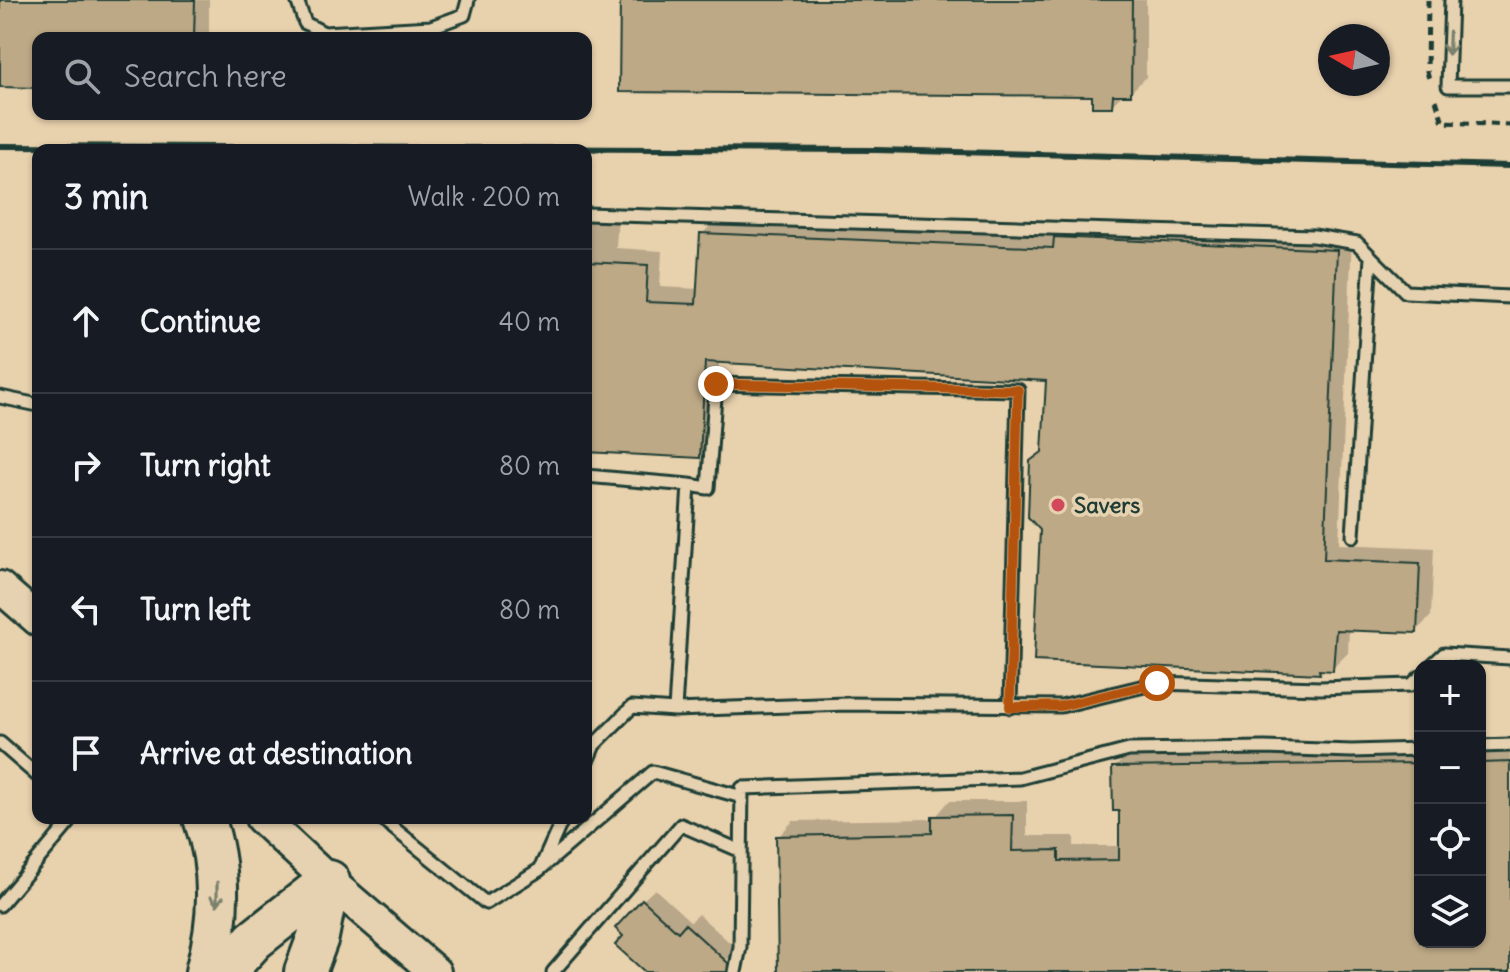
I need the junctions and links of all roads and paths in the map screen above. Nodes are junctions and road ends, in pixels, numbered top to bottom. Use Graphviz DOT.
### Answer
graph roads {
  1 [pos="297,0"];
  2 [pos="468,0"];
  3 [pos="1451,0"];
  4 [pos="322,32"];
  5 [pos="342,32"];
  6 [pos="1510,86"];
  7 [pos="592,214"];
  8 [pos="1371,257"];
  9 [pos="1510,297"];
  10 [pos="0,397"];
  11 [pos="32,404"];
  12 [pos="592,477"];
  13 [pos="689,485"];
  14 [pos="1353,536"];
  15 [pos="0,587"];
  16 [pos="32,615"];
  17 [pos="1510,658"];
  18 [pos="1438,660"];
  19 [pos="1414,682"];
  20 [pos="1010,707"];
  21 [pos="675,710"];
  22 [pos="0,743"];
  23 [pos="1510,745"];
  24 [pos="1486,746"];
  25 [pos="1414,749"];
  26 [pos="592,750"];
  27 [pos="32,771"];
  28 [pos="742,797"];
  29 [pos="68,824"];
  30 [pos="206,824"];
  31 [pos="267,824"];
  32 [pos="388,824"];
  33 [pos="560,824"];
  34 [pos="741,851"];
  35 [pos="539,870"];
  36 [pos="329,881"];
  37 [pos="0,905"];
  38 [pos="206,972"];
  39 [pos="225,972"];
  40 [pos="305,972"];
  41 [pos="435,972"];
  42 [pos="553,972"];
  43 [pos="735,972"];
  1 -- 4 [label="lane"];
  2 -- 5 [label="lane"];
  3 -- 6 [label="lane, one-way"];
  7 -- 8 [label="lane"];
  8 -- 9 [label="lane"];
  8 -- 14 [label="lane"];
  10 -- 11 [label="lane"];
  12 -- 13 [label="lane"];
  13 -- 20 [label="lane"];
  13 -- 21 [label="lane"];
  15 -- 16 [label="main road"];
  17 -- 18 [label="lane"];
  19 -- 20 [label="lane"];
  20 -- 21 [label="lane"];
  21 -- 26 [label="lane"];
  22 -- 27 [label="lane"];
  23 -- 24 [label="lane"];
  25 -- 28 [label="lane"];
  28 -- 34 [label="lane"];
  28 -- 35 [label="lane"];
  29 -- 37 [label="lane"];
  30 -- 38 [label="highway, one-way"];
  31 -- 36 [label="main road"];
  32 -- 35 [label="lane"];
  33 -- 35 [label="lane"];
  34 -- 42 [label="lane"];
  34 -- 43 [label="lane"];
  36 -- 39 [label="highway"];
  36 -- 40 [label="highway"];
  36 -- 41 [label="main road"];
}
